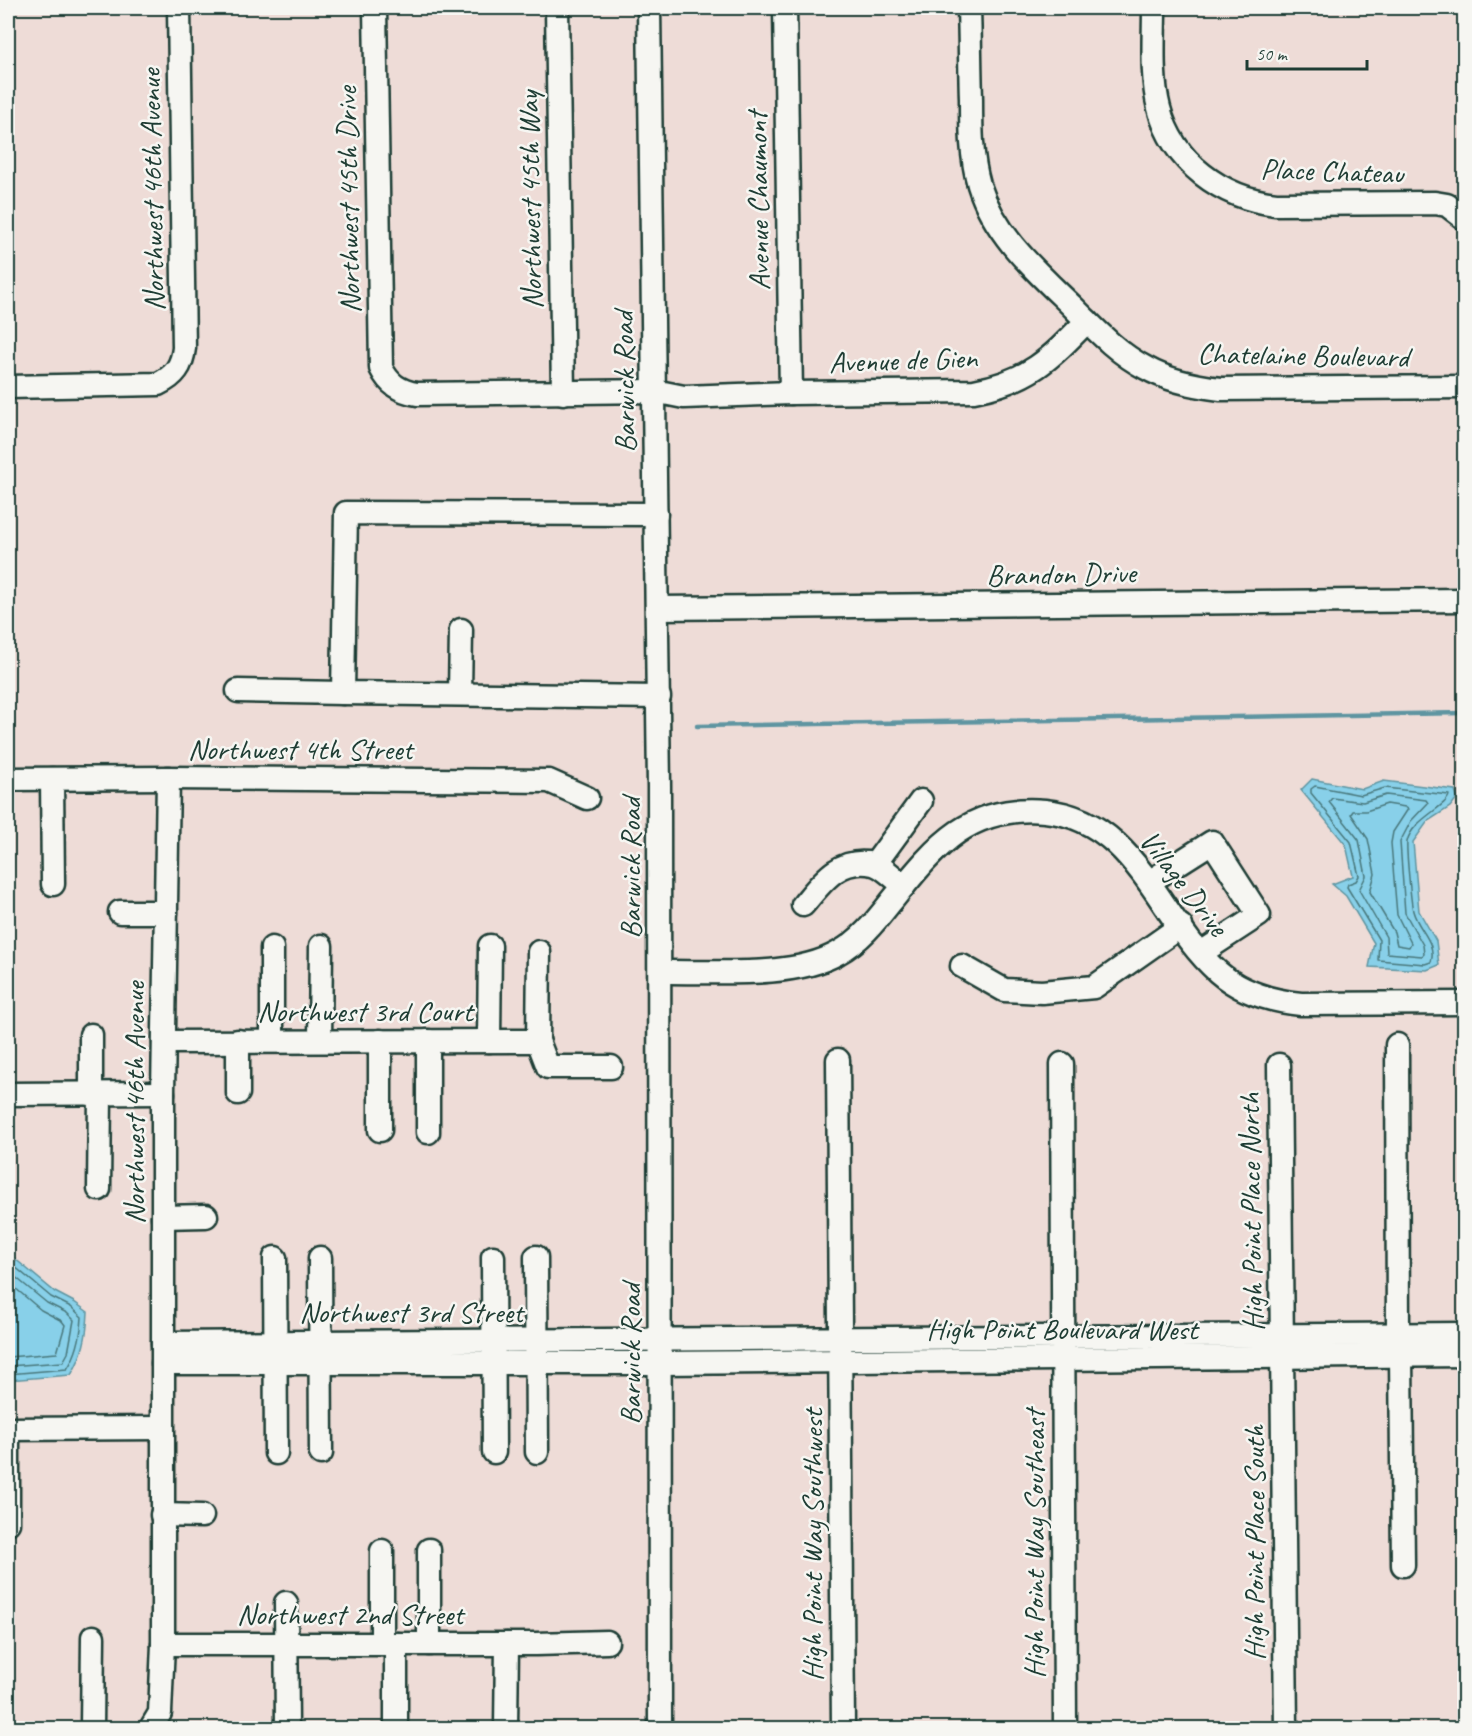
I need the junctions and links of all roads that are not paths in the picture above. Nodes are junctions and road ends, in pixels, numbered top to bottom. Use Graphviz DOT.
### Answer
graph roads {
  1 [pos="179,8"];
  2 [pos="375,8"];
  3 [pos="557,8"];
  4 [pos="649,8"];
  5 [pos="785,8"];
  6 [pos="969,8"];
  7 [pos="1154,8"];
  8 [pos="1464,218"];
  9 [pos="1087,321"];
  10 [pos="8,387"];
  11 [pos="395,387"];
  12 [pos="1464,387"];
  13 [pos="654,391"];
  14 [pos="563,393"];
  15 [pos="791,393"];
  16 [pos="656,514"];
  17 [pos="1464,600"];
  18 [pos="658,608"];
  19 [pos="461,630"];
  20 [pos="238,692"];
  21 [pos="343,693"];
  22 [pos="460,694"];
  23 [pos="658,697"];
  24 [pos="168,778"];
  25 [pos="8,779"];
  26 [pos="52,779"];
  27 [pos="587,798"];
  28 [pos="921,801"];
  29 [pos="874,864"];
  30 [pos="1149,882"];
  31 [pos="53,884"];
  32 [pos="904,886"];
  33 [pos="803,905"];
  34 [pos="120,912"];
  35 [pos="166,912"];
  36 [pos="1180,926"];
  37 [pos="321,946"];
  38 [pos="490,946"];
  39 [pos="272,948"];
  40 [pos="539,952"];
  41 [pos="1201,953"];
  42 [pos="962,966"];
  43 [pos="660,972"];
  44 [pos="1464,1003"];
  45 [pos="91,1035"];
  46 [pos="238,1041"];
  47 [pos="272,1041"];
  48 [pos="320,1041"];
  49 [pos="380,1041"];
  50 [pos="428,1041"];
  51 [pos="489,1041"];
  52 [pos="538,1041"];
  53 [pos="164,1042"];
  54 [pos="1397,1045"];
  55 [pos="838,1060"];
  56 [pos="1062,1064"];
  57 [pos="1279,1065"];
  58 [pos="611,1066"];
  59 [pos="163,1093"];
  60 [pos="238,1093"];
  61 [pos="8,1094"];
  62 [pos="96,1094"];
  63 [pos="380,1130"];
  64 [pos="428,1132"];
  65 [pos="99,1189"];
  66 [pos="206,1216"];
  67 [pos="163,1217"];
  68 [pos="493,1257"];
  69 [pos="536,1257"];
  70 [pos="275,1258"];
  71 [pos="320,1258"];
  72 [pos="1464,1334"];
  73 [pos="1400,1345"];
  74 [pos="1283,1346"];
  75 [pos="1063,1348"];
  76 [pos="840,1350"];
  77 [pos="493,1352"];
  78 [pos="536,1352"];
  79 [pos="660,1352"];
  80 [pos="163,1353"];
  81 [pos="276,1353"];
  82 [pos="320,1353"];
  83 [pos="1464,1355"];
  84 [pos="162,1428"];
  85 [pos="8,1429"];
  86 [pos="8,1439"];
  87 [pos="494,1452"];
  88 [pos="537,1452"];
  89 [pos="276,1453"];
  90 [pos="321,1453"];
  91 [pos="162,1515"];
  92 [pos="202,1516"];
  93 [pos="8,1524"];
  94 [pos="429,1550"];
  95 [pos="382,1551"];
  96 [pos="1403,1565"];
  97 [pos="286,1604"];
  98 [pos="93,1637"];
  99 [pos="606,1642"];
  100 [pos="163,1644"];
  101 [pos="286,1644"];
  102 [pos="389,1644"];
  103 [pos="429,1644"];
  104 [pos="507,1644"];
  105 [pos="92,1728"];
  106 [pos="151,1728"];
  107 [pos="287,1728"];
  108 [pos="396,1728"];
  109 [pos="506,1728"];
  110 [pos="660,1728"];
  111 [pos="843,1728"];
  112 [pos="1065,1728"];
  113 [pos="1286,1728"];
  1 -- 10 [label="street, Northwest 46th Avenue"];
  2 -- 11 [label="street, Northwest 45th Drive"];
  3 -- 14 [label="street, Northwest 45th Way"];
  4 -- 13 [label="street, Barwick Road"];
  5 -- 15 [label="street, Avenue Chaumont"];
  6 -- 9 [label="street, Chatelaine Boulevard"];
  7 -- 8 [label="street, Place Chateau"];
  9 -- 12 [label="street, Chatelaine Boulevard"];
  9 -- 15 [label="street, Avenue de Gien"];
  11 -- 14 [label="street, Avenue de Gien"];
  13 -- 14 [label="street, Avenue de Gien"];
  13 -- 15 [label="street, Avenue de Gien"];
  13 -- 16 [label="street, Barwick Road"];
  16 -- 18 [label="street, Barwick Road"];
  16 -- 21 [label="street"];
  17 -- 18 [label="street, Brandon Drive"];
  18 -- 23 [label="street, Barwick Road"];
  19 -- 22 [label="street"];
  20 -- 21 [label="street"];
  21 -- 22 [label="street"];
  22 -- 23 [label="street"];
  23 -- 43 [label="street, Barwick Road"];
  24 -- 26 [label="street, Northwest 4th Street"];
  24 -- 27 [label="street, Northwest 4th Street"];
  24 -- 35 [label="street, Northwest 46th Avenue"];
  25 -- 26 [label="street, Northwest 4th Street"];
  26 -- 31 [label="street"];
  28 -- 29 [label="street"];
  29 -- 32 [label="street"];
  29 -- 33 [label="street"];
  30 -- 32 [label="street, Village Drive"];
  30 -- 36 [label="street, Village Drive"];
  30 -- 41 [label="street"];
  32 -- 43 [label="street, Village Drive"];
  34 -- 35 [label="street"];
  35 -- 53 [label="street, Northwest 46th Avenue"];
  36 -- 41 [label="street, Village Drive"];
  36 -- 42 [label="street"];
  37 -- 48 [label="street"];
  38 -- 51 [label="street"];
  39 -- 47 [label="street"];
  40 -- 52 [label="street"];
  41 -- 44 [label="street, Village Drive"];
  43 -- 79 [label="street, Barwick Road"];
  45 -- 62 [label="street"];
  46 -- 47 [label="street, Northwest 3rd Court"];
  46 -- 53 [label="street, Northwest 3rd Court"];
  46 -- 60 [label="street"];
  47 -- 48 [label="street, Northwest 3rd Court"];
  48 -- 49 [label="street, Northwest 3rd Court"];
  49 -- 50 [label="street, Northwest 3rd Court"];
  49 -- 63 [label="street"];
  50 -- 51 [label="street, Northwest 3rd Court"];
  50 -- 64 [label="street"];
  51 -- 52 [label="street, Northwest 3rd Court"];
  52 -- 58 [label="street"];
  53 -- 59 [label="street, Northwest 46th Avenue"];
  54 -- 73 [label="street"];
  55 -- 76 [label="street, High Point Way Southwest"];
  56 -- 75 [label="street, High Point Way Southeast"];
  57 -- 74 [label="street, High Point Place North"];
  59 -- 62 [label="street"];
  59 -- 67 [label="street, Northwest 46th Avenue"];
  61 -- 62 [label="street"];
  62 -- 65 [label="street"];
  66 -- 67 [label="street"];
  67 -- 80 [label="street, Northwest 46th Avenue"];
  68 -- 77 [label="street"];
  69 -- 78 [label="street"];
  70 -- 81 [label="street"];
  71 -- 82 [label="street"];
  72 -- 73 [label="street, High Point Boulevard West"];
  73 -- 74 [label="street, High Point Boulevard West"];
  73 -- 83 [label="street, High Point Boulevard West"];
  73 -- 96 [label="street"];
  74 -- 75 [label="street, High Point Boulevard West"];
  74 -- 113 [label="street, High Point Place South"];
  75 -- 76 [label="street, High Point Boulevard West"];
  75 -- 112 [label="street, High Point Way Southeast"];
  76 -- 79 [label="street, High Point Boulevard West"];
  76 -- 111 [label="street, High Point Way Southwest"];
  77 -- 78 [label="street, Northwest 3rd Street"];
  77 -- 82 [label="street, Northwest 3rd Street"];
  77 -- 87 [label="street"];
  78 -- 79 [label="street, Northwest 3rd Street"];
  78 -- 88 [label="street"];
  79 -- 110 [label="street, Barwick Road"];
  80 -- 81 [label="street, Northwest 3rd Street"];
  80 -- 84 [label="street, Northwest 46th Avenue"];
  81 -- 82 [label="street, Northwest 3rd Street"];
  81 -- 89 [label="street"];
  82 -- 90 [label="street"];
  84 -- 85 [label="street"];
  84 -- 91 [label="street, Northwest 46th Avenue"];
  86 -- 93 [label="street"];
  91 -- 92 [label="street"];
  91 -- 100 [label="street, Northwest 46th Avenue"];
  94 -- 103 [label="street"];
  95 -- 102 [label="street"];
  97 -- 101 [label="street"];
  98 -- 105 [label="street"];
  99 -- 104 [label="street, Northwest 2nd Street"];
  100 -- 101 [label="street, Northwest 2nd Street"];
  100 -- 106 [label="street, Northwest 46th Avenue"];
  101 -- 102 [label="street, Northwest 2nd Street"];
  101 -- 107 [label="street"];
  102 -- 103 [label="street, Northwest 2nd Street"];
  102 -- 108 [label="street"];
  103 -- 104 [label="street, Northwest 2nd Street"];
  104 -- 109 [label="street"];
}
